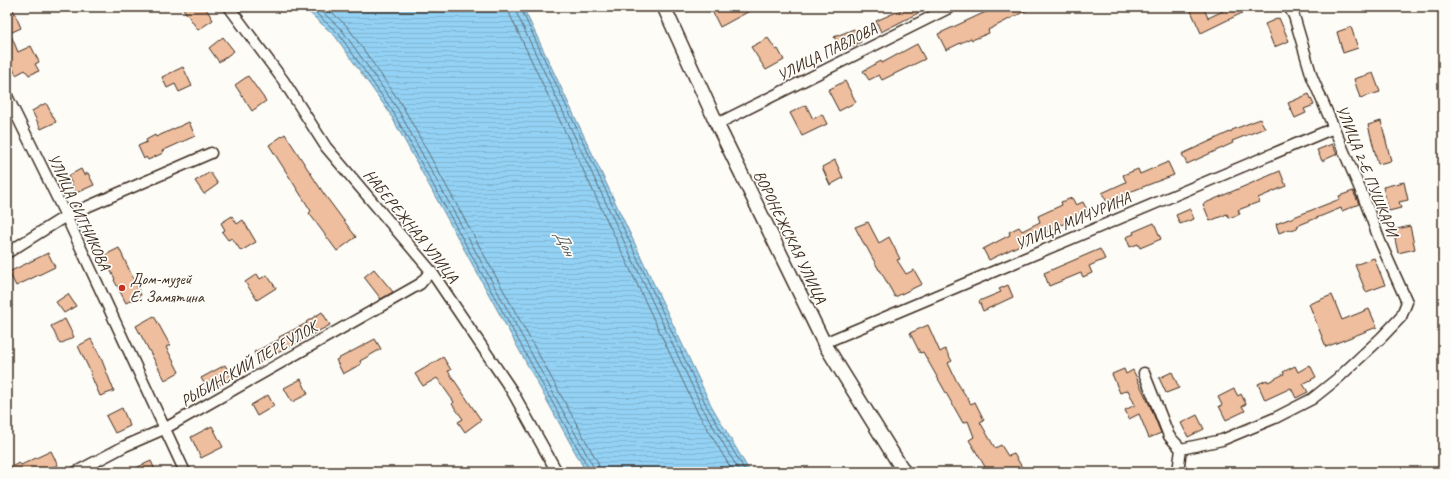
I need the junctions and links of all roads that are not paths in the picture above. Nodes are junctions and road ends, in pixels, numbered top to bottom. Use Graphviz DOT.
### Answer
graph roads {
  1 [pos="229,7"];
  2 [pos="664,7"];
  3 [pos="951,7"];
  4 [pos="1289,7"];
  5 [pos="7,96"];
  6 [pos="717,124"];
  7 [pos="1334,128"];
  8 [pos="211,153"];
  9 [pos="66,216"];
  10 [pos="7,253"];
  11 [pos="431,271"];
  12 [pos="824,343"];
  13 [pos="1144,373"];
  14 [pos="164,429"];
  15 [pos="1181,449"];
  16 [pos="76,472"];
  17 [pos="185,472"];
  18 [pos="557,472"];
  19 [pos="904,472"];
  20 [pos="1178,472"];
  1 -- 11 [label="street, НАБЕРЕЖНАЯ УЛИЦА"];
  2 -- 6 [label="street, ВОРОНЕЖСКАЯ УЛИЦА"];
  3 -- 6 [label="street, УЛИЦА ПАВЛОВА"];
  4 -- 7 [label="street, УЛИЦА 2-Е ПУШКАРИ"];
  5 -- 9 [label="street, УЛИЦА СИТНИКОВА"];
  6 -- 12 [label="street, ВОРОНЕЖСКАЯ УЛИЦА"];
  7 -- 12 [label="street, УЛИЦА МИЧУРИНА"];
  7 -- 15 [label="street, УЛИЦА 2-Е ПУШКАРИ"];
  8 -- 9 [label="street"];
  9 -- 10 [label="street"];
  9 -- 14 [label="street, УЛИЦА СИТНИКОВА"];
  11 -- 14 [label="street, РЫБИНСКИЙ ПЕРЕУЛОК"];
  11 -- 18 [label="street, НАБЕРЕЖНАЯ УЛИЦА"];
  12 -- 19 [label="street, ВОРОНЕЖСКАЯ УЛИЦА"];
  13 -- 15 [label="street"];
  14 -- 16 [label="street, РЫБИНСКИЙ ПЕРЕУЛОК"];
  14 -- 17 [label="street, УЛИЦА СИТНИКОВА"];
  15 -- 20 [label="street"];
}
